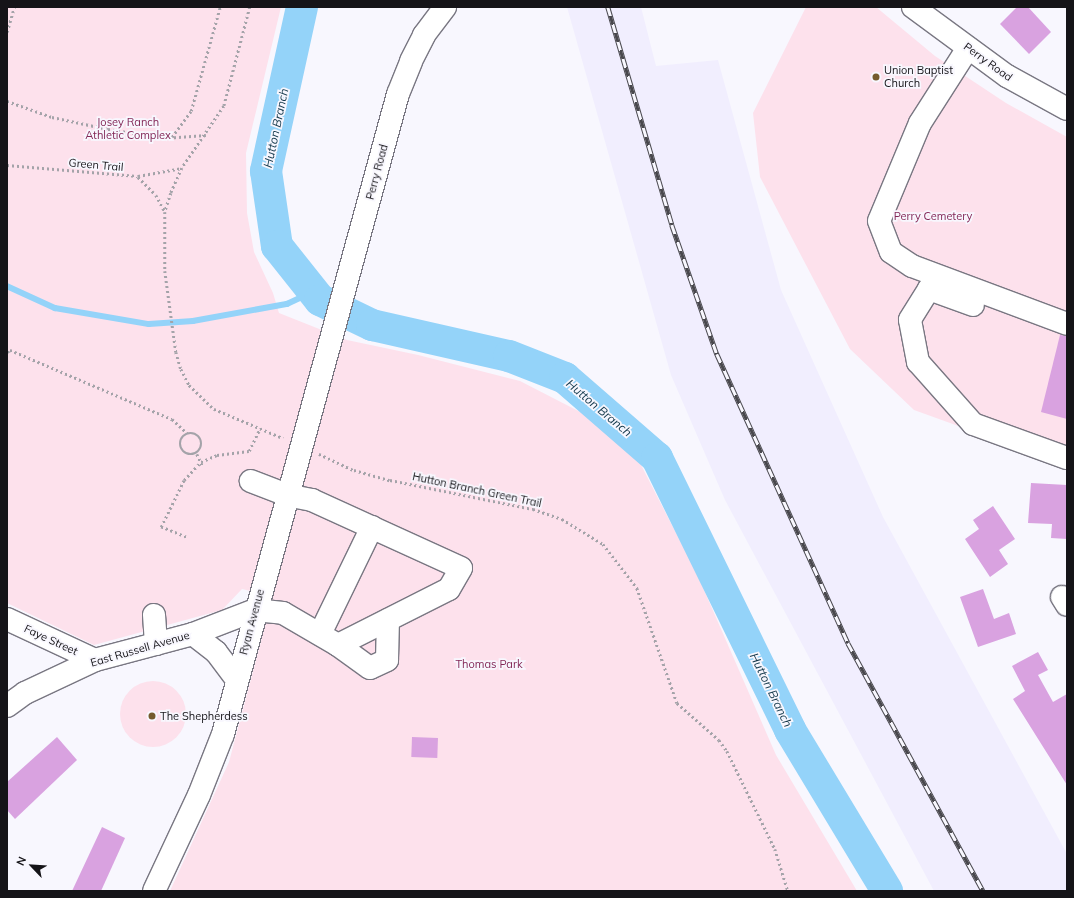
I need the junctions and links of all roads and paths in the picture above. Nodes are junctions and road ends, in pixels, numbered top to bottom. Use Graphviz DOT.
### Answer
graph roads {
  1 [pos="14,7"];
  2 [pos="220,7"];
  3 [pos="250,7"];
  4 [pos="445,7"];
  5 [pos="913,7"];
  6 [pos="7,32"];
  7 [pos="968,48"];
  8 [pos="7,101"];
  9 [pos="1067,109"];
  10 [pos="206,135"];
  11 [pos="172,138"];
  12 [pos="7,166"];
  13 [pos="182,168"];
  14 [pos="138,176"];
  15 [pos="165,212"];
  16 [pos="1067,324"];
  17 [pos="1067,337"];
  18 [pos="330,345"];
  19 [pos="7,352"];
  20 [pos="260,428"];
  21 [pos="187,433"];
  22 [pos="300,446"];
  23 [pos="197,454"];
  24 [pos="1067,458"];
  25 [pos="201,462"];
  26 [pos="203,467"];
  27 [pos="251,481"];
  28 [pos="287,495"];
  29 [pos="372,527"];
  30 [pos="186,537"];
  31 [pos="255,610"];
  32 [pos="154,615"];
  33 [pos="7,619"];
  34 [pos="388,620"];
  35 [pos="193,634"];
  36 [pos="329,640"];
  37 [pos="156,644"];
  38 [pos="95,660"];
  39 [pos="237,680"];
  40 [pos="7,706"];
  41 [pos="154,891"];
  42 [pos="788,891"];
  1 -- 6 [label="path"];
  2 -- 11 [label="path"];
  3 -- 10 [label="path"];
  4 -- 18 [label="street, Perry Road"];
  5 -- 7 [label="street, Perry Road"];
  7 -- 9 [label="street, Perry Road"];
  7 -- 16 [label="street"];
  8 -- 11 [label="path"];
  10 -- 11 [label="path"];
  10 -- 13 [label="path"];
  12 -- 14 [label="path, Green Trail"];
  13 -- 14 [label="path, Green Trail"];
  13 -- 15 [label="path"];
  14 -- 15 [label="path"];
  15 -- 20 [label="path, Hutton Branch Green Trail"];
  17 -- 24 [label="street"];
  18 -- 22 [label="street, Ryan Avenue"];
  19 -- 21 [label="path"];
  20 -- 22 [label="path, Hutton Branch Green Trail"];
  20 -- 25 [label="path"];
  21 -- 23 [label="path"];
  21 -- 23 [label="path"];
  22 -- 28 [label="street, Ryan Avenue"];
  22 -- 42 [label="path, Hutton Branch Green Trail"];
  23 -- 25 [label="path"];
  25 -- 26 [label="path"];
  25 -- 30 [label="path"];
  27 -- 28 [label="street"];
  28 -- 29 [label="street"];
  28 -- 31 [label="street, Ryan Avenue"];
  29 -- 34 [label="street"];
  29 -- 36 [label="street"];
  31 -- 35 [label="street, East Russell Avenue"];
  31 -- 36 [label="street"];
  31 -- 39 [label="street, Ryan Avenue"];
  32 -- 37 [label="street"];
  33 -- 38 [label="street, Faye Street"];
  34 -- 36 [label="street"];
  34 -- 36 [label="street"];
  35 -- 37 [label="street, East Russell Avenue"];
  35 -- 39 [label="street"];
  37 -- 38 [label="street, East Russell Avenue"];
  38 -- 40 [label="street, East Russell Avenue"];
  39 -- 41 [label="street, Ryan Avenue"];
}
